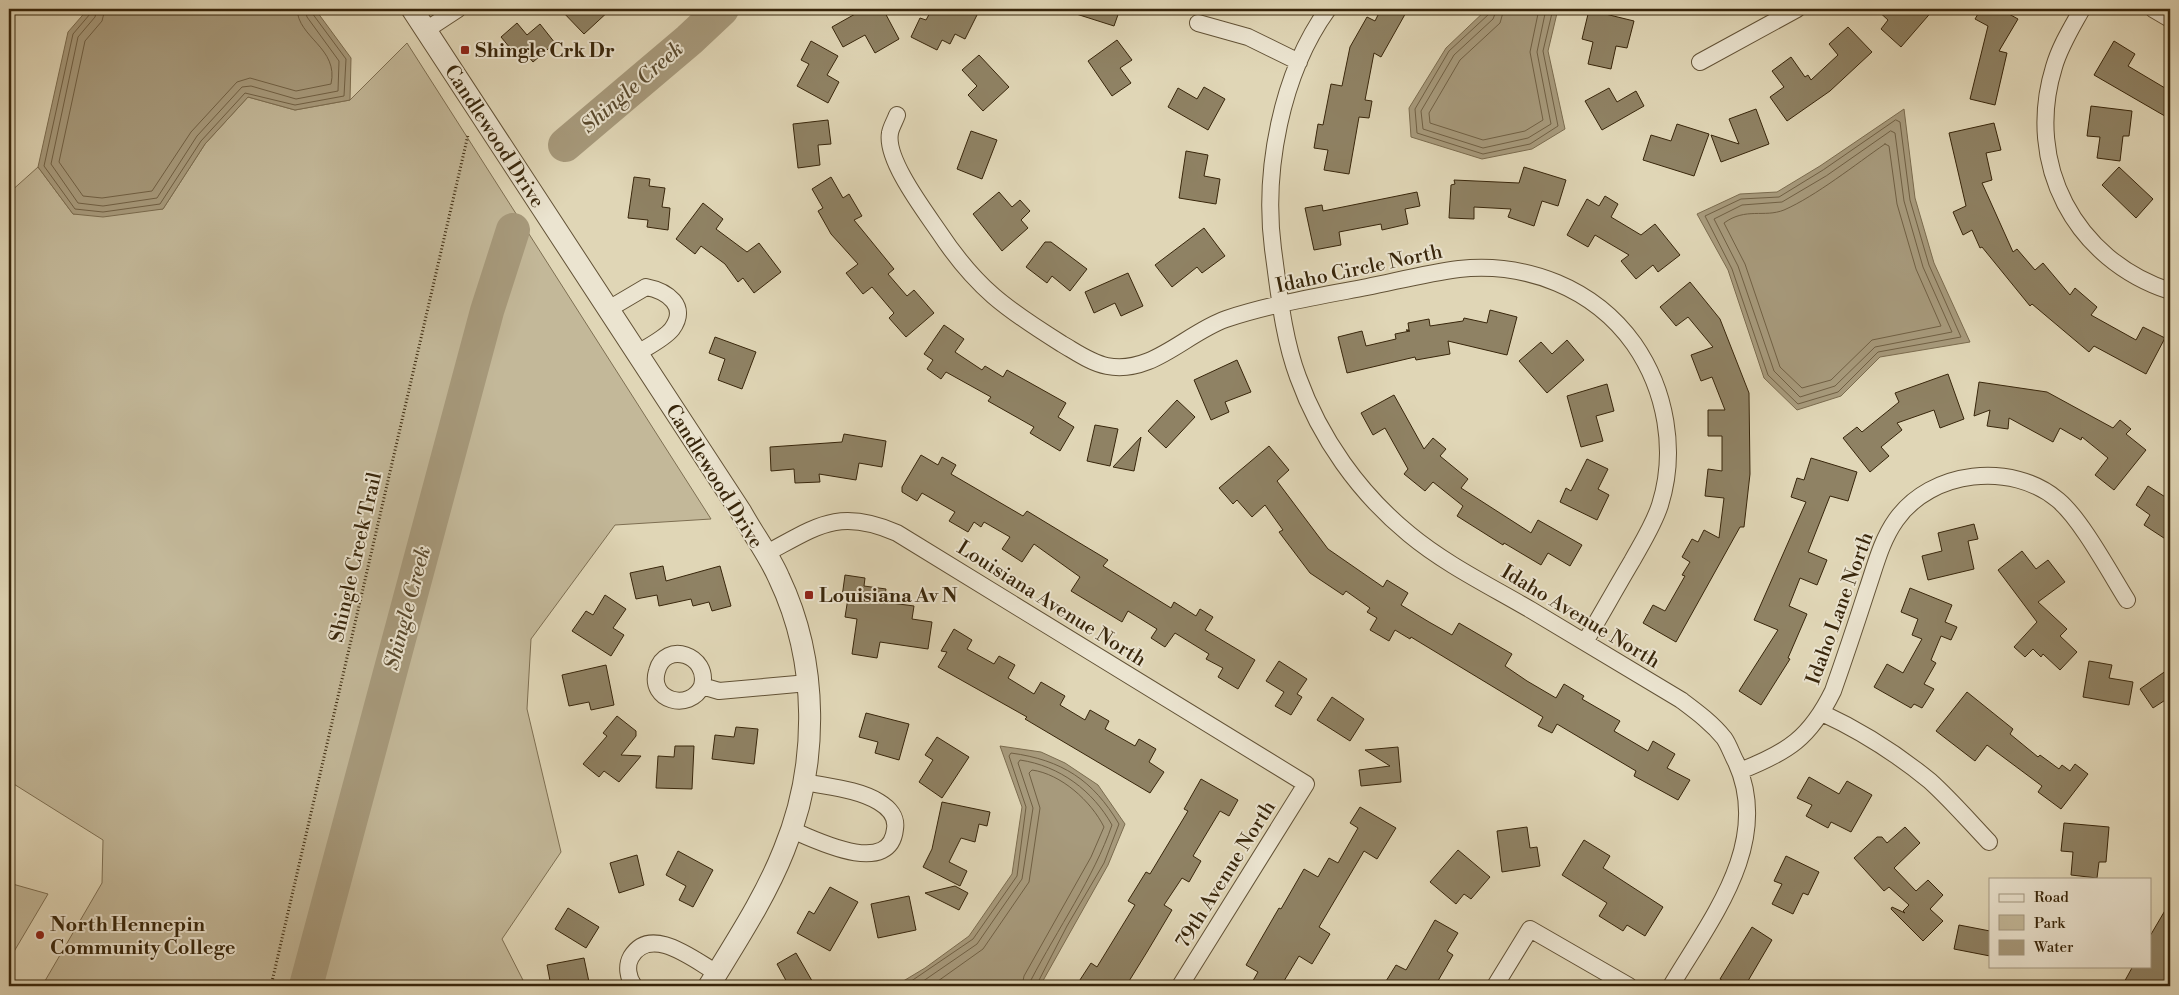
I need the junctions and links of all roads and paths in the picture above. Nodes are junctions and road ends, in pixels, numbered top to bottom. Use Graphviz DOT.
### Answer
graph roads {
  1 [pos="412,9"];
  2 [pos="458,9"];
  3 [pos="1328,9"];
  4 [pos="1797,9"];
  5 [pos="2082,9"];
  6 [pos="2153,9"];
  7 [pos="2170,19"];
  8 [pos="1198,23"];
  9 [pos="426,30"];
  10 [pos="1299,62"];
  11 [pos="1700,62"];
  12 [pos="897,115"];
  13 [pos="468,135"];
  14 [pos="2170,291"];
  15 [pos="1282,305"];
  16 [pos="607,310"];
  17 [pos="636,354"];
  18 [pos="765,554"];
  19 [pos="2127,600"];
  20 [pos="1585,642"];
  21 [pos="808,683"];
  22 [pos="702,686"];
  23 [pos="1822,713"];
  24 [pos="1740,771"];
  25 [pos="805,782"];
  26 [pos="1306,784"];
  27 [pos="792,830"];
  28 [pos="1989,842"];
  29 [pos="713,980"];
  30 [pos="271,986"];
  31 [pos="634,986"];
  32 [pos="1180,986"];
  33 [pos="1495,986"];
  34 [pos="1629,986"];
  35 [pos="1670,986"];
  1 -- 9 [label="street, Candlewood Drive"];
  2 -- 9 [label="street"];
  3 -- 10 [label="street, Idaho Avenue North"];
  4 -- 11 [label="street"];
  5 -- 14 [label="street"];
  6 -- 7 [label="street"];
  8 -- 10 [label="street"];
  9 -- 16 [label="street, Candlewood Drive"];
  10 -- 15 [label="street, Idaho Avenue North"];
  12 -- 15 [label="street, Idaho Circle North"];
  13 -- 30 [label="path, Shingle Creek Trail"];
  15 -- 20 [label="street, Idaho Avenue North"];
  15 -- 20 [label="street, Idaho Circle North"];
  16 -- 17 [label="street, Candlewood Drive"];
  16 -- 17 [label="street"];
  17 -- 18 [label="street, Candlewood Drive"];
  18 -- 21 [label="street, Candlewood Drive"];
  18 -- 26 [label="street, Louisiana Avenue North"];
  19 -- 23 [label="street, Idaho Lane North"];
  20 -- 24 [label="street, Idaho Avenue North"];
  21 -- 22 [label="street"];
  21 -- 25 [label="street, Candlewood Drive"];
  23 -- 24 [label="street, Idaho Lane North"];
  23 -- 28 [label="street, Idaho Lane North"];
  24 -- 35 [label="street, Idaho Avenue North"];
  25 -- 27 [label="street, Candlewood Drive"];
  25 -- 27 [label="street"];
  26 -- 32 [label="street, 79th Avenue North"];
  27 -- 29 [label="street, Candlewood Drive"];
  29 -- 31 [label="street"];
  33 -- 34 [label="street"];
}
